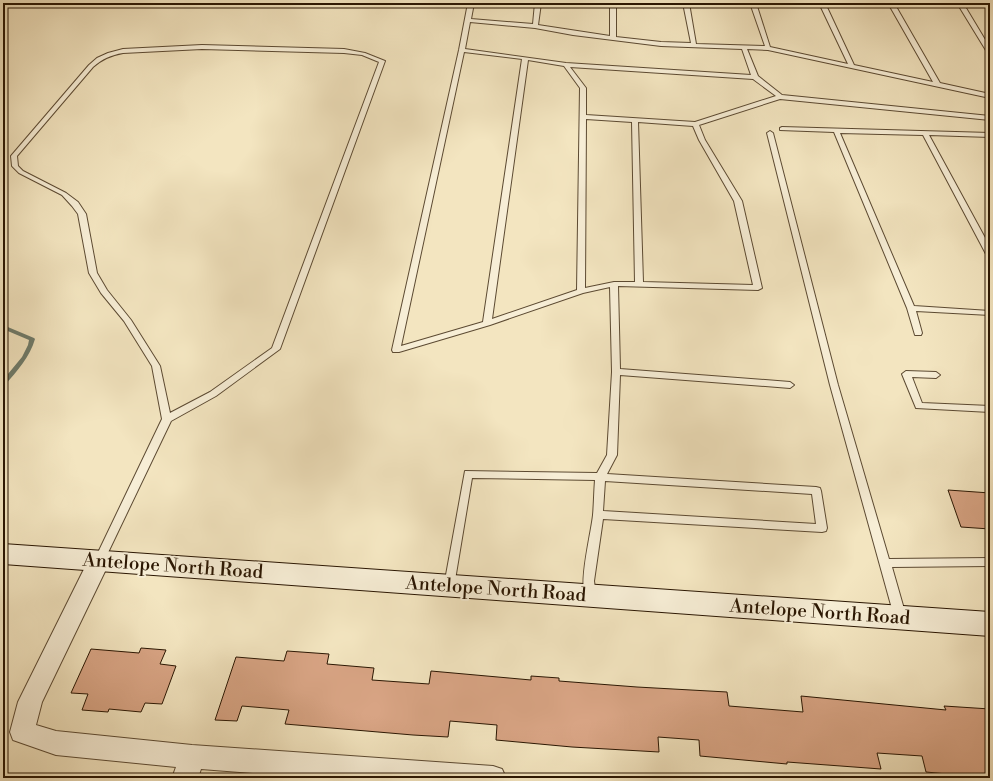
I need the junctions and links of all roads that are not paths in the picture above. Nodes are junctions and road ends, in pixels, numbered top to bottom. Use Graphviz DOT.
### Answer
graph roads {
  1 [pos="472,3"];
  2 [pos="538,3"];
  3 [pos="613,3"];
  4 [pos="686,3"];
  5 [pos="753,3"];
  6 [pos="822,3"];
  7 [pos="891,3"];
  8 [pos="960,3"];
  9 [pos="988,3"];
  10 [pos="990,6"];
  11 [pos="468,20"];
  12 [pos="535,26"];
  13 [pos="613,37"];
  14 [pos="694,45"];
  15 [pos="744,47"];
  16 [pos="768,48"];
  17 [pos="462,50"];
  18 [pos="990,52"];
  19 [pos="525,58"];
  20 [pos="566,65"];
  21 [pos="852,66"];
  22 [pos="755,77"];
  23 [pos="938,86"];
  24 [pos="990,96"];
  25 [pos="780,97"];
  26 [pos="583,117"];
  27 [pos="990,118"];
  28 [pos="635,120"];
  29 [pos="695,124"];
  30 [pos="782,129"];
  31 [pos="836,130"];
  32 [pos="925,132"];
  33 [pos="770,133"];
  34 [pos="990,135"];
  35 [pos="990,254"];
  36 [pos="614,284"];
  37 [pos="639,284"];
  38 [pos="581,291"];
  39 [pos="911,308"];
  40 [pos="990,312"];
  41 [pos="487,323"];
  42 [pos="918,333"];
  43 [pos="616,372"];
  44 [pos="936,375"];
  45 [pos="790,385"];
  46 [pos="990,409"];
  47 [pos="167,419"];
  48 [pos="600,477"];
  49 [pos="598,515"];
  50 [pos="3,554"];
  51 [pos="99,561"];
  52 [pos="990,562"];
  53 [pos="886,563"];
  54 [pos="449,586"];
  55 [pos="590,596"];
  56 [pos="900,618"];
  57 [pos="990,624"];
  58 [pos="188,767"];
  59 [pos="487,778"];
  60 [pos="493,778"];
  1 -- 11 [label="lane"];
  2 -- 12 [label="lane"];
  3 -- 13 [label="lane"];
  4 -- 14 [label="lane"];
  5 -- 16 [label="lane"];
  6 -- 21 [label="lane"];
  7 -- 23 [label="lane"];
  8 -- 18 [label="lane"];
  9 -- 10 [label="lane"];
  11 -- 12 [label="lane"];
  11 -- 17 [label="lane"];
  12 -- 13 [label="lane"];
  13 -- 14 [label="lane"];
  14 -- 15 [label="lane"];
  15 -- 16 [label="lane"];
  15 -- 22 [label="lane"];
  16 -- 21 [label="lane"];
  17 -- 19 [label="lane"];
  17 -- 41 [label="lane"];
  19 -- 20 [label="lane"];
  19 -- 41 [label="lane"];
  20 -- 22 [label="lane"];
  20 -- 26 [label="lane"];
  21 -- 23 [label="lane"];
  22 -- 25 [label="lane"];
  23 -- 24 [label="lane"];
  25 -- 27 [label="lane"];
  25 -- 29 [label="lane"];
  26 -- 28 [label="lane"];
  26 -- 38 [label="lane"];
  28 -- 29 [label="lane"];
  28 -- 37 [label="lane"];
  29 -- 37 [label="lane"];
  30 -- 31 [label="lane"];
  31 -- 32 [label="lane"];
  31 -- 39 [label="lane"];
  32 -- 34 [label="lane"];
  32 -- 35 [label="lane"];
  33 -- 53 [label="lane"];
  36 -- 37 [label="lane"];
  36 -- 38 [label="lane"];
  36 -- 43 [label="lane"];
  38 -- 41 [label="lane"];
  39 -- 40 [label="lane"];
  39 -- 42 [label="lane"];
  43 -- 45 [label="lane"];
  43 -- 48 [label="lane"];
  44 -- 46 [label="lane"];
  47 -- 47 [label="lane"];
  47 -- 51 [label="lane"];
  48 -- 49 [label="lane"];
  48 -- 49 [label="lane"];
  48 -- 54 [label="lane"];
  49 -- 55 [label="lane"];
  50 -- 51 [label="main road, Antelope North Road"];
  51 -- 54 [label="main road, Antelope North Road"];
  51 -- 58 [label="street"];
  52 -- 53 [label="lane"];
  53 -- 56 [label="lane"];
  54 -- 55 [label="main road, Antelope North Road"];
  55 -- 56 [label="main road, Antelope North Road"];
  56 -- 57 [label="main road, Antelope North Road"];
  58 -- 59 [label="street"];
  59 -- 60 [label="street"];
}
